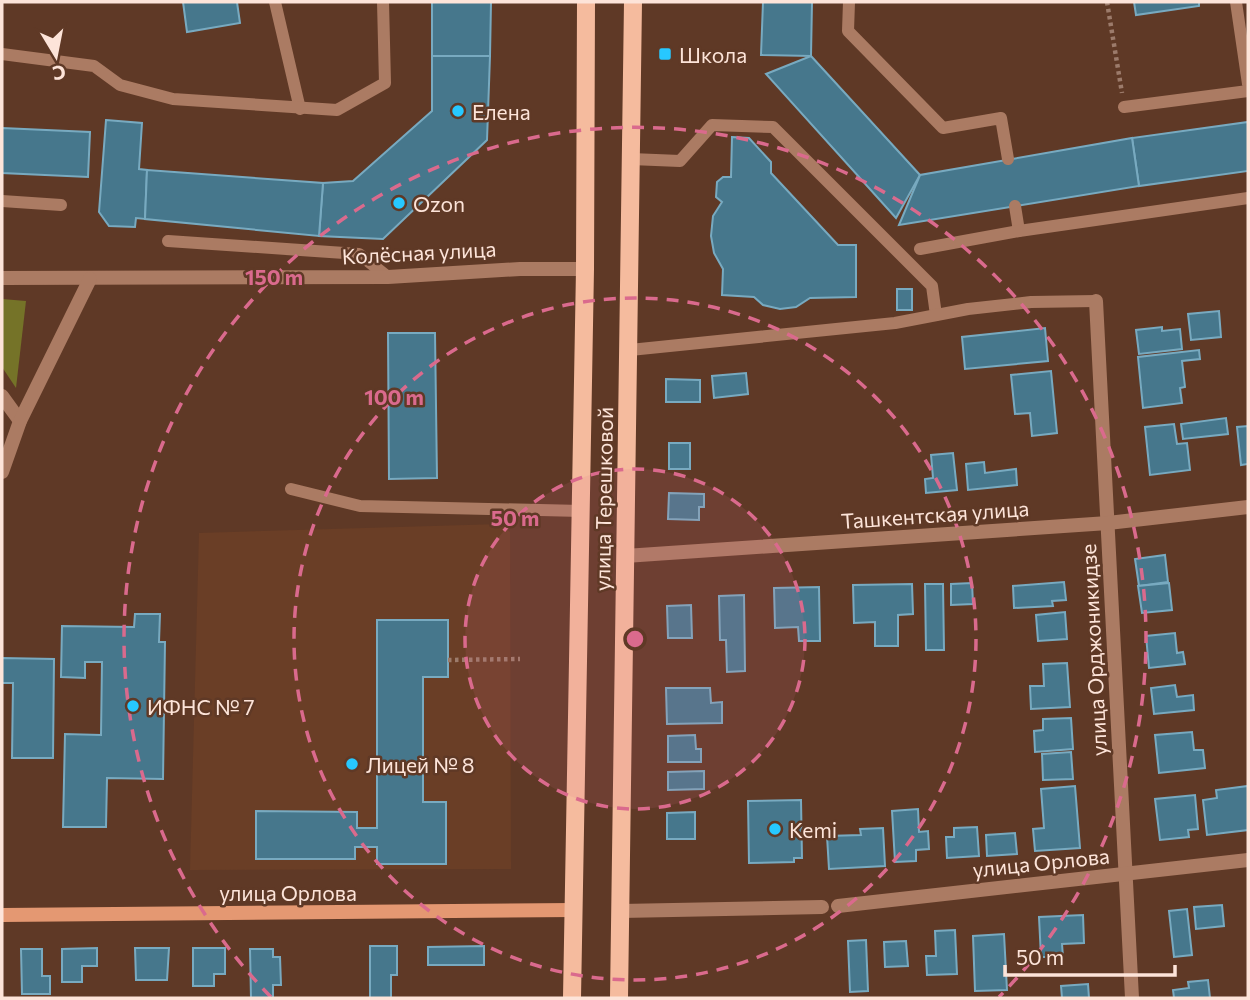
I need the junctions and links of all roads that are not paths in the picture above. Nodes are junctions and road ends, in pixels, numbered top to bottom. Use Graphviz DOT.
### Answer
graph roads {
  1 [pos="275,2"];
  2 [pos="383,2"];
  3 [pos="586,2"];
  4 [pos="633,2"];
  5 [pos="849,2"];
  6 [pos="1236,2"];
  7 [pos="2,54"];
  8 [pos="1248,85"];
  9 [pos="1248,91"];
  10 [pos="1124,107"];
  11 [pos="300,108"];
  12 [pos="631,159"];
  13 [pos="1007,159"];
  14 [pos="1248,198"];
  15 [pos="2,201"];
  16 [pos="61,205"];
  17 [pos="1015,206"];
  18 [pos="1019,231"];
  19 [pos="168,241"];
  20 [pos="920,248"];
  21 [pos="585,269"];
  22 [pos="388,276"];
  23 [pos="2,278"];
  24 [pos="90,279"];
  25 [pos="1096,300"];
  26 [pos="936,315"];
  27 [pos="630,350"];
  28 [pos="2,396"];
  29 [pos="20,421"];
  30 [pos="2,472"];
  31 [pos="292,489"];
  32 [pos="1248,507"];
  33 [pos="582,510"];
  34 [pos="1108,523"];
  35 [pos="625,556"];
  36 [pos="1248,860"];
  37 [pos="1126,874"];
  38 [pos="838,906"];
  39 [pos="822,907"];
  40 [pos="574,911"];
  41 [pos="621,911"];
  42 [pos="2,915"];
  43 [pos="572,998"];
  44 [pos="619,998"];
  45 [pos="1132,998"];
  1 -- 11 [label="lane"];
  2 -- 11 [label="lane"];
  3 -- 21 [label="main road, улица Терешковой"];
  4 -- 12 [label="main road, улица Терешковой"];
  5 -- 13 [label="lane"];
  6 -- 8 [label="lane"];
  7 -- 11 [label="lane"];
  9 -- 10 [label="lane"];
  12 -- 26 [label="lane"];
  12 -- 27 [label="main road, улица Терешковой"];
  14 -- 18 [label="lane"];
  15 -- 16 [label="lane"];
  17 -- 18 [label="lane"];
  18 -- 20 [label="lane"];
  19 -- 22 [label="lane"];
  21 -- 22 [label="street, Колёсная улица"];
  21 -- 33 [label="main road, улица Терешковой"];
  22 -- 24 [label="street, Колёсная улица"];
  23 -- 24 [label="street, Колёсная улица"];
  24 -- 29 [label="street"];
  25 -- 26 [label="lane"];
  25 -- 34 [label="street, улица Орджоникидзе"];
  26 -- 27 [label="lane"];
  27 -- 35 [label="main road, улица Терешковой"];
  28 -- 29 [label="street"];
  29 -- 30 [label="street"];
  31 -- 33 [label="lane"];
  32 -- 34 [label="street, Ташкентская улица"];
  33 -- 40 [label="main road, улица Терешковой"];
  34 -- 35 [label="street, Ташкентская улица"];
  34 -- 37 [label="street, улица Орджоникидзе"];
  35 -- 41 [label="main road, улица Терешковой"];
  36 -- 37 [label="street, улица Орлова"];
  37 -- 38 [label="street, улица Орлова"];
  37 -- 45 [label="street, улица Орджоникидзе"];
  39 -- 41 [label="street"];
  40 -- 42 [label="main road, улица Орлова"];
  40 -- 43 [label="main road, улица Терешковой"];
  41 -- 44 [label="main road, улица Терешковой"];
}
